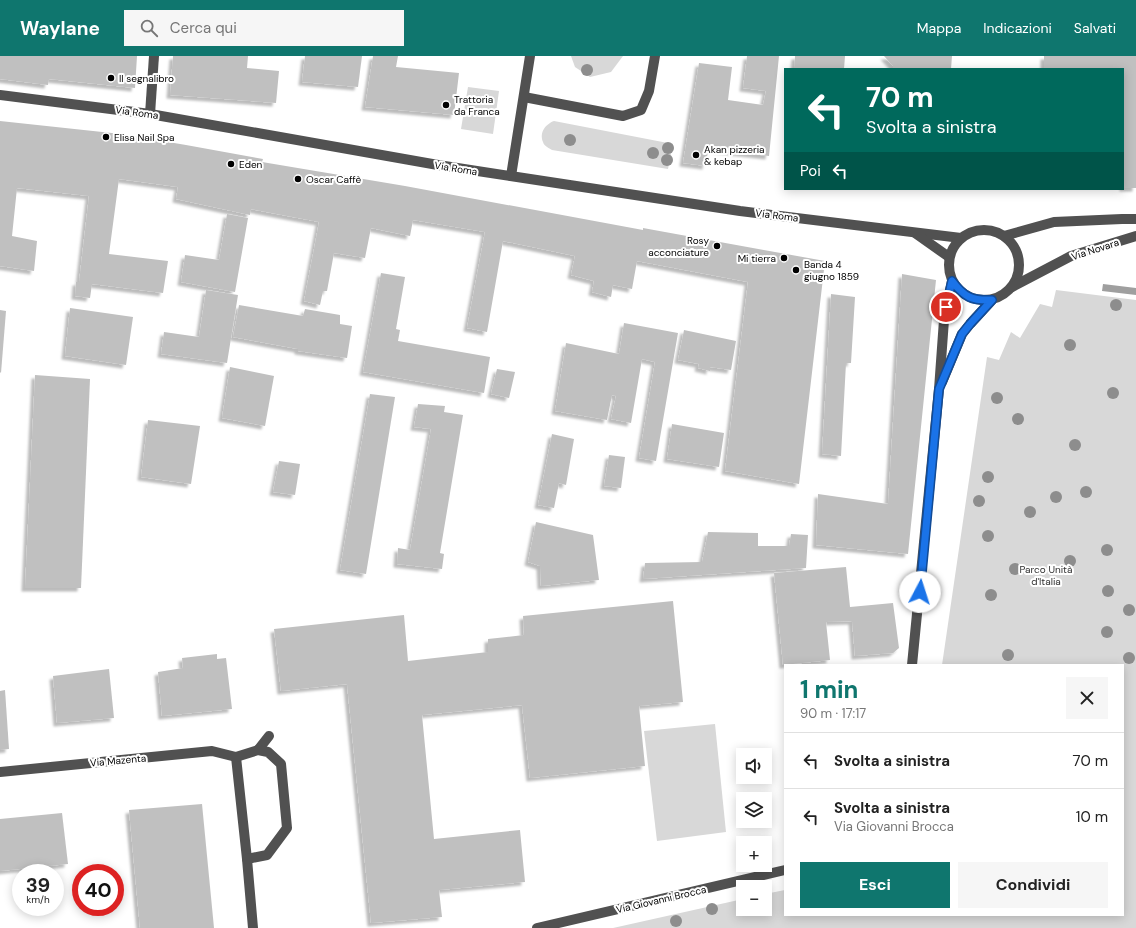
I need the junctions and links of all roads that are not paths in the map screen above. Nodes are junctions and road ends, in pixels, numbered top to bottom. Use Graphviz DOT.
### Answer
graph roads {
  1 [pos="154,56"];
  2 [pos="530,56"];
  3 [pos="654,56"];
  4 [pos="0,95"];
  5 [pos="524,97"];
  6 [pos="150,114"];
  7 [pos="511,176"];
  8 [pos="1136,219"];
  9 [pos="914,231"];
  10 [pos="1004,236"];
  11 [pos="1136,236"];
  12 [pos="961,238"];
  13 [pos="949,257"];
  14 [pos="952,281"];
  15 [pos="1012,287"];
  16 [pos="992,300"];
  17 [pos="939,389"];
  18 [pos="912,664"];
  19 [pos="269,736"];
  20 [pos="258,750"];
  21 [pos="236,757"];
  22 [pos="0,772"];
  23 [pos="247,859"];
  24 [pos="784,870"];
  25 [pos="253,928"];
  26 [pos="537,928"];
  1 -- 6 [label="street"];
  2 -- 5 [label="street"];
  3 -- 5 [label="street"];
  4 -- 6 [label="street, Via Roma"];
  5 -- 7 [label="street"];
  6 -- 7 [label="street, Via Roma"];
  7 -- 9 [label="street, Via Roma"];
  8 -- 10 [label="street"];
  9 -- 12 [label="street, Via Roma"];
  9 -- 13 [label="street"];
  10 -- 12 [label="street"];
  10 -- 15 [label="street"];
  11 -- 15 [label="street, Via Novara"];
  12 -- 13 [label="street"];
  13 -- 14 [label="street"];
  14 -- 16 [label="street"];
  14 -- 17 [label="street"];
  15 -- 16 [label="street"];
  16 -- 17 [label="street"];
  17 -- 18 [label="street"];
  19 -- 20 [label="street"];
  20 -- 21 [label="street"];
  20 -- 23 [label="street"];
  21 -- 22 [label="street, Via Mazenta"];
  21 -- 23 [label="street"];
  23 -- 25 [label="street"];
  24 -- 26 [label="street, Via Giovanni Brocca"];
}
